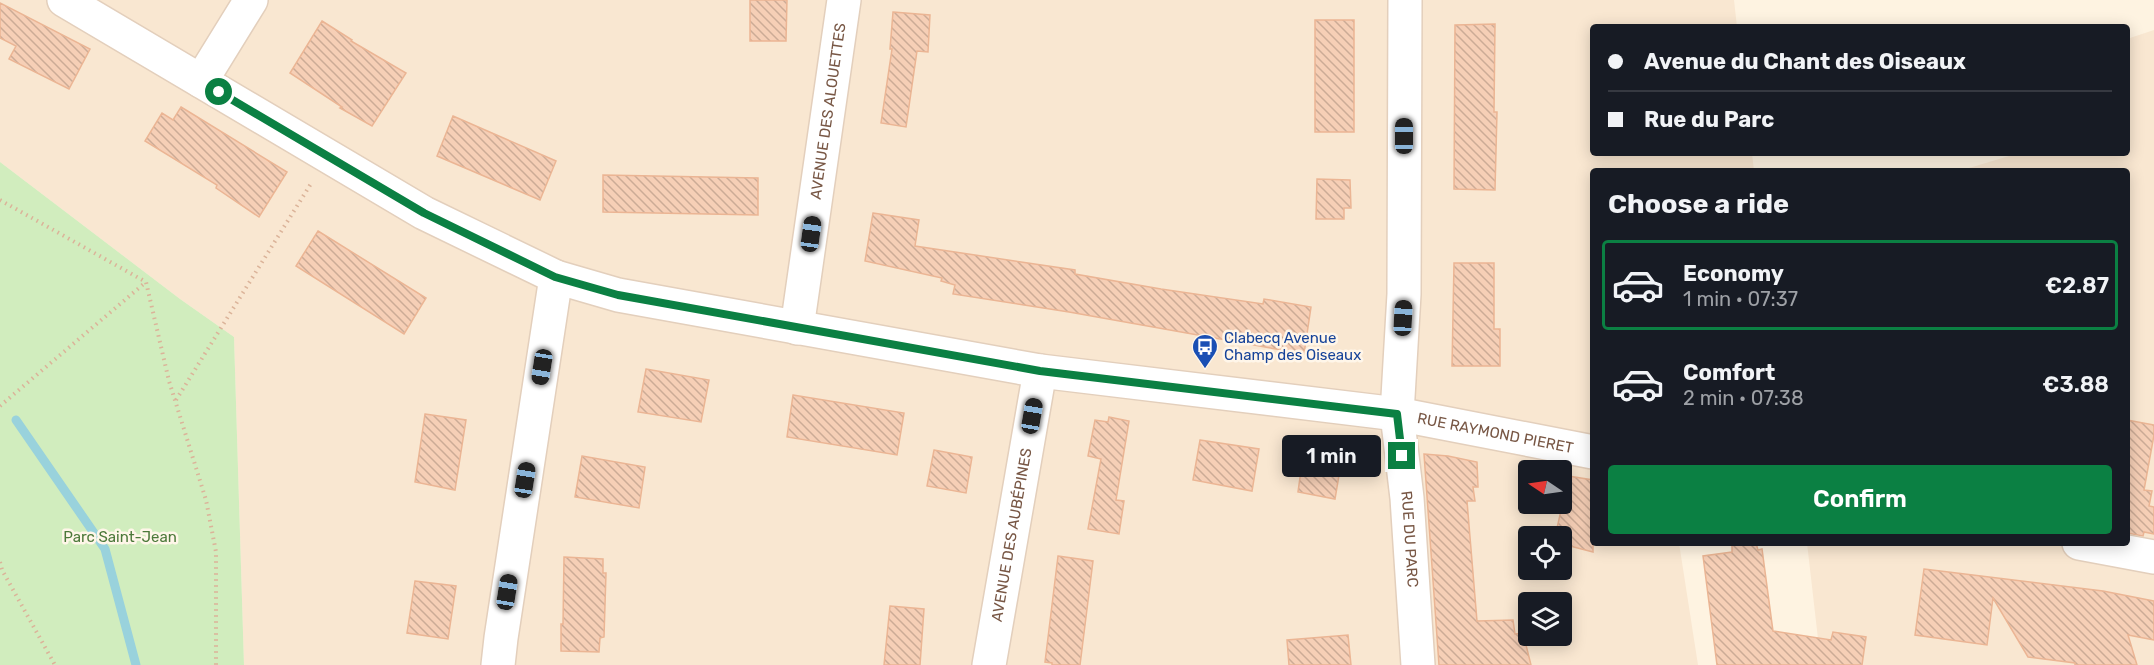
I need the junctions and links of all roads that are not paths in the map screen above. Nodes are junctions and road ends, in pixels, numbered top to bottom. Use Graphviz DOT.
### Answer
graph roads {
  1 [pos="64,0"];
  2 [pos="251,0"];
  3 [pos="844,0"];
  4 [pos="1405,0"];
  5 [pos="201,81"];
  6 [pos="555,277"];
  7 [pos="797,328"];
  8 [pos="1040,371"];
  9 [pos="1397,414"];
  10 [pos="1590,451"];
  11 [pos="2095,546"];
  12 [pos="2154,557"];
  13 [pos="498,665"];
  14 [pos="989,665"];
  15 [pos="1418,665"];
  1 -- 5 [label="street, RUE RAYMOND PIERET"];
  2 -- 5 [label="street"];
  3 -- 7 [label="street, AVENUE DES ALOUETTES"];
  4 -- 9 [label="street, RUE DU PARC"];
  5 -- 6 [label="street, RUE RAYMOND PIERET"];
  6 -- 7 [label="street, RUE RAYMOND PIERET"];
  6 -- 13 [label="street"];
  7 -- 8 [label="street, RUE RAYMOND PIERET"];
  8 -- 9 [label="street, RUE RAYMOND PIERET"];
  8 -- 14 [label="street, AVENUE DES AUBÉPINES"];
  9 -- 10 [label="street, RUE RAYMOND PIERET"];
  9 -- 15 [label="street, RUE DU PARC"];
  11 -- 12 [label="street"];
}
